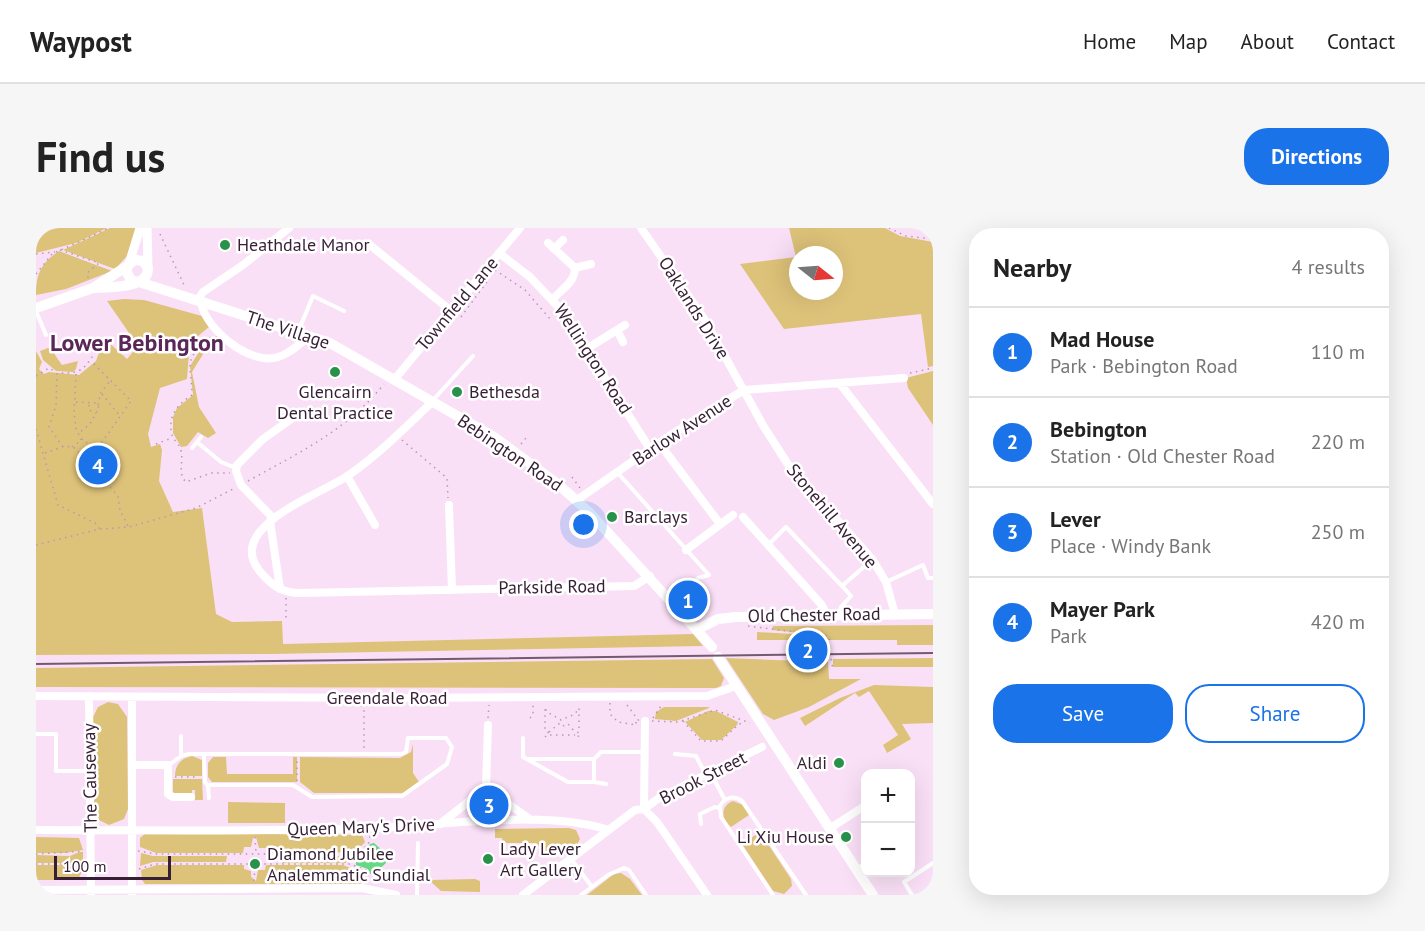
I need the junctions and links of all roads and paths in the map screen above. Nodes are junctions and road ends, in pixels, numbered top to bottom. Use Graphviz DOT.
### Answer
graph roads {
  1 [pos="109,228"];
  2 [pos="140,228"];
  3 [pos="147,228"];
  4 [pos="289,228"];
  5 [pos="520,228"];
  6 [pos="641,228"];
  7 [pos="889,228"];
  8 [pos="160,234"];
  9 [pos="933,239"];
  10 [pos="563,240"];
  11 [pos="370,245"];
  12 [pos="59,250"];
  13 [pos="56,252"];
  14 [pos="36,254"];
  15 [pos="499,254"];
  16 [pos="129,264"];
  17 [pos="591,264"];
  18 [pos="148,268"];
  19 [pos="575,268"];
  20 [pos="36,274"];
  21 [pos="138,282"];
  22 [pos="92,288"];
  23 [pos="181,291"];
  24 [pos="553,298"];
  25 [pos="199,302"];
  26 [pos="36,310"];
  27 [pos="450,310"];
  28 [pos="344,311"];
  29 [pos="461,317"];
  30 [pos="551,320"];
  31 [pos="625,325"];
  32 [pos="617,330"];
  33 [pos="218,333"];
  34 [pos="303,334"];
  35 [pos="46,335"];
  36 [pos="623,342"];
  37 [pos="98,345"];
  38 [pos="588,348"];
  39 [pos="473,356"];
  40 [pos="91,361"];
  41 [pos="933,368"];
  42 [pos="57,372"];
  43 [pos="75,373"];
  44 [pos="36,376"];
  45 [pos="904,378"];
  46 [pos="392,379"];
  47 [pos="111,380"];
  48 [pos="841,385"];
  49 [pos="744,390"];
  50 [pos="101,393"];
  51 [pos="75,402"];
  52 [pos="432,402"];
  53 [pos="89,405"];
  54 [pos="98,406"];
  55 [pos="97,413"];
  56 [pos="297,415"];
  57 [pos="120,416"];
  58 [pos="36,429"];
  59 [pos="79,433"];
  60 [pos="397,435"];
  61 [pos="201,437"];
  62 [pos="173,438"];
  63 [pos="81,440"];
  64 [pos="197,442"];
  65 [pos="659,443"];
  66 [pos="156,444"];
  67 [pos="63,447"];
  68 [pos="72,447"];
  69 [pos="192,448"];
  70 [pos="650,448"];
  71 [pos="45,453"];
  72 [pos="236,470"];
  73 [pos="617,472"];
  74 [pos="347,476"];
  75 [pos="572,477"];
  76 [pos="241,485"];
  77 [pos="581,497"];
  78 [pos="933,504"];
  79 [pos="449,505"];
  80 [pos="733,514"];
  81 [pos="743,517"];
  82 [pos="272,520"];
  83 [pos="720,524"];
  84 [pos="375,525"];
  85 [pos="129,527"];
  86 [pos="100,529"];
  87 [pos="36,544"];
  88 [pos="768,544"];
  89 [pos="686,550"];
  90 [pos="872,559"];
  91 [pos="650,576"];
  92 [pos="933,578"];
  93 [pos="885,582"];
  94 [pos="842,586"];
  95 [pos="452,590"];
  96 [pos="283,591"];
  97 [pos="671,599"];
  98 [pos="896,614"];
  99 [pos="933,614"];
  100 [pos="827,615"];
  101 [pos="839,615"];
  102 [pos="745,617"];
  103 [pos="286,621"];
  104 [pos="699,629"];
  105 [pos="830,640"];
  106 [pos="790,660"];
  107 [pos="833,669"];
  108 [pos="736,686"];
  109 [pos="36,696"];
  110 [pos="89,696"];
  111 [pos="609,696"];
  112 [pos="627,696"];
  113 [pos="663,696"];
  114 [pos="132,697"];
  115 [pos="533,697"];
  116 [pos="361,698"];
  117 [pos="489,698"];
  118 [pos="533,715"];
  119 [pos="530,718"];
  120 [pos="567,719"];
  121 [pos="537,720"];
  122 [pos="561,721"];
  123 [pos="645,721"];
  124 [pos="682,721"];
  125 [pos="744,723"];
  126 [pos="568,724"];
  127 [pos="760,724"];
  128 [pos="488,725"];
  129 [pos="579,726"];
  130 [pos="584,728"];
  131 [pos="577,733"];
  132 [pos="36,734"];
  133 [pos="549,734"];
  134 [pos="582,735"];
  135 [pos="181,736"];
  136 [pos="545,737"];
  137 [pos="523,738"];
  138 [pos="579,738"];
  139 [pos="762,747"];
  140 [pos="645,752"];
  141 [pos="297,754"];
  142 [pos="363,754"];
  143 [pos="675,754"];
  144 [pos="204,755"];
  145 [pos="181,756"];
  146 [pos="528,759"];
  147 [pos="594,759"];
  148 [pos="132,765"];
  149 [pos="168,765"];
  150 [pos="90,771"];
  151 [pos="708,775"];
  152 [pos="168,777"];
  153 [pos="205,777"];
  154 [pos="594,782"];
  155 [pos="606,784"];
  156 [pos="208,785"];
  157 [pos="297,788"];
  158 [pos="486,788"];
  159 [pos="191,797"];
  160 [pos="209,798"];
  161 [pos="725,800"];
  162 [pos="720,808"];
  163 [pos="861,808"];
  164 [pos="644,809"];
  165 [pos="532,821"];
  166 [pos="439,824"];
  167 [pos="701,824"];
  168 [pos="372,828"];
  169 [pos="132,829"];
  170 [pos="829,829"];
  171 [pos="36,830"];
  172 [pos="91,830"];
  173 [pos="255,830"];
  174 [pos="609,830"];
  175 [pos="418,843"];
  176 [pos="132,850"];
  177 [pos="91,851"];
  178 [pos="36,854"];
  179 [pos="256,854"];
  180 [pos="570,858"];
  181 [pos="933,863"];
  182 [pos="36,864"];
  183 [pos="255,864"];
  184 [pos="861,866"];
  185 [pos="91,868"];
  186 [pos="132,871"];
  187 [pos="866,877"];
  188 [pos="254,887"];
  189 [pos="592,887"];
  190 [pos="369,889"];
  191 [pos="36,890"];
  192 [pos="132,891"];
  193 [pos="91,892"];
  194 [pos="382,893"];
  195 [pos="396,895"];
  196 [pos="417,895"];
  197 [pos="523,895"];
  198 [pos="581,895"];
  199 [pos="646,895"];
  200 [pos="707,895"];
  201 [pos="772,895"];
  202 [pos="806,895"];
  203 [pos="873,895"];
  204 [pos="912,895"];
  1 -- 12 [label="path"];
  2 -- 16 [label="street"];
  3 -- 18 [label="street"];
  4 -- 25 [label="street"];
  5 -- 15 [label="street, Townfield Lane"];
  6 -- 49 [label="street, Oaklands Drive"];
  7 -- 9 [label="path"];
  8 -- 23 [label="path"];
  10 -- 19 [label="street"];
  11 -- 27 [label="street"];
  12 -- 13 [label="path"];
  12 -- 22 [label="path"];
  13 -- 14 [label="path"];
  13 -- 20 [label="path"];
  15 -- 24 [label="street, Wellington Road"];
  15 -- 27 [label="street, Townfield Lane"];
  16 -- 18 [label="main road"];
  16 -- 21 [label="main road"];
  16 -- 22 [label="main road, The Village"];
  17 -- 19 [label="street"];
  18 -- 21 [label="main road"];
  18 -- 23 [label="main road, The Village"];
  19 -- 24 [label="street"];
  21 -- 22 [label="main road, The Village"];
  21 -- 23 [label="main road, The Village"];
  22 -- 26 [label="main road, The Village"];
  23 -- 25 [label="main road, The Village"];
  24 -- 38 [label="street, Wellington Road"];
  25 -- 33 [label="street"];
  25 -- 34 [label="main road, The Village"];
  26 -- 35 [label="lane"];
  27 -- 46 [label="street, Townfield Lane"];
  28 -- 34 [label="lane"];
  29 -- 30 [label="path"];
  31 -- 32 [label="street"];
  32 -- 36 [label="street"];
  32 -- 38 [label="street"];
  33 -- 34 [label="street"];
  33 -- 62 [label="path"];
  34 -- 46 [label="main road, The Village"];
  37 -- 40 [label="path"];
  38 -- 70 [label="street, Wellington Road"];
  39 -- 52 [label="lane"];
  40 -- 43 [label="path"];
  40 -- 47 [label="path"];
  41 -- 45 [label="path"];
  42 -- 43 [label="path"];
  42 -- 44 [label="path"];
  42 -- 67 [label="path"];
  43 -- 51 [label="path"];
  45 -- 48 [label="street, Barlow Avenue"];
  46 -- 52 [label="main road, Bebington Road"];
  46 -- 76 [label="path"];
  47 -- 50 [label="path"];
  47 -- 57 [label="path"];
  48 -- 49 [label="street, Barlow Avenue"];
  48 -- 78 [label="street"];
  49 -- 65 [label="street, Barlow Avenue"];
  49 -- 90 [label="street, Stonehill Avenue"];
  50 -- 54 [label="path"];
  50 -- 57 [label="path"];
  51 -- 53 [label="path"];
  51 -- 59 [label="path"];
  52 -- 60 [label="street"];
  52 -- 77 [label="main road, Bebington Road"];
  53 -- 54 [label="path"];
  53 -- 55 [label="path"];
  54 -- 55 [label="path"];
  55 -- 59 [label="path"];
  56 -- 72 [label="street"];
  57 -- 63 [label="path"];
  58 -- 71 [label="path"];
  59 -- 63 [label="path"];
  60 -- 74 [label="street"];
  60 -- 79 [label="path"];
  61 -- 64 [label="lane"];
  62 -- 66 [label="path"];
  62 -- 72 [label="path"];
  63 -- 68 [label="path"];
  64 -- 69 [label="lane"];
  64 -- 72 [label="lane"];
  65 -- 70 [label="street, Barlow Avenue"];
  65 -- 83 [label="street"];
  67 -- 68 [label="path"];
  67 -- 71 [label="path"];
  68 -- 85 [label="path"];
  70 -- 73 [label="street, Barlow Avenue"];
  71 -- 86 [label="path"];
  72 -- 76 [label="street"];
  73 -- 77 [label="street, Barlow Avenue"];
  73 -- 89 [label="lane"];
  74 -- 82 [label="street"];
  74 -- 84 [label="street"];
  75 -- 77 [label="path"];
  76 -- 82 [label="street"];
  76 -- 85 [label="path"];
  77 -- 91 [label="main road, Bebington Road"];
  79 -- 95 [label="street"];
  80 -- 83 [label="street"];
  81 -- 88 [label="street"];
  82 -- 96 [label="street"];
  82 -- 96 [label="street"];
  83 -- 89 [label="street"];
  85 -- 86 [label="path"];
  86 -- 87 [label="path"];
  88 -- 94 [label="lane"];
  88 -- 100 [label="street"];
  89 -- 97 [label="lane"];
  90 -- 93 [label="street, Stonehill Avenue"];
  90 -- 94 [label="lane"];
  91 -- 95 [label="street, Parkside Road"];
  91 -- 97 [label="main road, Bebington Road"];
  92 -- 93 [label="lane"];
  93 -- 98 [label="street, Stonehill Avenue"];
  94 -- 101 [label="lane"];
  95 -- 96 [label="street, Parkside Road"];
  96 -- 103 [label="path"];
  97 -- 104 [label="main road, Bebington Road"];
  98 -- 99 [label="main road, Old Chester Road"];
  98 -- 101 [label="main road, Old Chester Road"];
  100 -- 101 [label="main road, Old Chester Road"];
  100 -- 102 [label="main road, Old Chester Road"];
  102 -- 104 [label="main road, Old Chester Road"];
  102 -- 105 [label="path"];
  104 -- 108 [label="main road, Bebington Road"];
  106 -- 107 [label="path"];
  108 -- 113 [label="street, Greendale Road"];
  108 -- 127 [label="main road, Bebington Road"];
  109 -- 110 [label="street, Greendale Road"];
  110 -- 114 [label="street, Greendale Road"];
  110 -- 150 [label="street, The Causeway"];
  111 -- 112 [label="street, Greendale Road"];
  111 -- 115 [label="street, Greendale Road"];
  111 -- 123 [label="path"];
  112 -- 113 [label="street, Greendale Road"];
  112 -- 123 [label="path"];
  113 -- 123 [label="path"];
  114 -- 116 [label="street, Greendale Road"];
  114 -- 148 [label="street"];
  115 -- 117 [label="street, Greendale Road"];
  115 -- 118 [label="path"];
  116 -- 117 [label="street, Greendale Road"];
  116 -- 142 [label="path"];
  117 -- 128 [label="path"];
  118 -- 119 [label="path"];
  118 -- 121 [label="path"];
  120 -- 122 [label="path"];
  120 -- 126 [label="path"];
  120 -- 129 [label="path"];
  122 -- 126 [label="path"];
  122 -- 133 [label="path"];
  122 -- 133 [label="path"];
  123 -- 124 [label="path"];
  123 -- 140 [label="street"];
  124 -- 125 [label="path"];
  124 -- 125 [label="path"];
  125 -- 127 [label="path"];
  126 -- 131 [label="path"];
  127 -- 170 [label="main road, Bebington Road"];
  128 -- 158 [label="street"];
  129 -- 130 [label="path"];
  129 -- 131 [label="path"];
  131 -- 133 [label="path"];
  131 -- 134 [label="path"];
  131 -- 138 [label="path"];
  132 -- 150 [label="lane"];
  133 -- 136 [label="path"];
  135 -- 145 [label="lane"];
  137 -- 146 [label="lane"];
  139 -- 151 [label="street, Brook Street"];
  140 -- 147 [label="lane"];
  140 -- 164 [label="street"];
  141 -- 142 [label="lane"];
  141 -- 144 [label="lane"];
  141 -- 157 [label="path"];
  142 -- 157 [label="lane"];
  143 -- 151 [label="lane"];
  144 -- 145 [label="lane"];
  144 -- 153 [label="lane"];
  145 -- 149 [label="lane"];
  146 -- 147 [label="lane"];
  146 -- 154 [label="lane"];
  147 -- 154 [label="lane"];
  148 -- 149 [label="street"];
  148 -- 169 [label="street"];
  149 -- 152 [label="street"];
  150 -- 172 [label="street, The Causeway"];
  151 -- 161 [label="lane"];
  151 -- 164 [label="street, Brook Street"];
  152 -- 153 [label="path"];
  152 -- 159 [label="street"];
  153 -- 156 [label="lane"];
  154 -- 155 [label="lane"];
  156 -- 157 [label="lane"];
  156 -- 160 [label="lane"];
  158 -- 165 [label="street"];
  158 -- 166 [label="street"];
  161 -- 162 [label="lane"];
  161 -- 202 [label="lane"];
  162 -- 167 [label="lane"];
  162 -- 201 [label="lane"];
  163 -- 170 [label="street"];
  164 -- 174 [label="street, Brook Street"];
  164 -- 200 [label="street"];
  165 -- 166 [label="street, Queen Mary's Drive"];
  165 -- 174 [label="street, Queen Mary's Drive"];
  166 -- 168 [label="street, Queen Mary's Drive"];
  168 -- 173 [label="street, Queen Mary's Drive"];
  168 -- 179 [label="path"];
  169 -- 172 [label="street, Queen Mary's Drive"];
  169 -- 173 [label="street, Queen Mary's Drive"];
  169 -- 176 [label="street"];
  170 -- 184 [label="main road, Bebington Road"];
  171 -- 172 [label="street, Queen Mary's Drive"];
  172 -- 177 [label="street, The Causeway"];
  173 -- 179 [label="path"];
  174 -- 180 [label="street, Brook Street"];
  175 -- 196 [label="lane"];
  176 -- 179 [label="path"];
  176 -- 186 [label="street"];
  177 -- 178 [label="path"];
  177 -- 185 [label="street, The Causeway"];
  180 -- 189 [label="lane"];
  180 -- 197 [label="street, Brook Street"];
  181 -- 204 [label="lane"];
  182 -- 185 [label="path"];
  183 -- 186 [label="path"];
  183 -- 188 [label="path"];
  183 -- 190 [label="path"];
  185 -- 193 [label="street, The Causeway"];
  186 -- 192 [label="street"];
  187 -- 203 [label="main road, Bebington Road"];
  188 -- 190 [label="street"];
  188 -- 192 [label="street"];
  189 -- 198 [label="lane"];
  189 -- 199 [label="lane"];
  190 -- 194 [label="street"];
  191 -- 193 [label="street"];
  192 -- 193 [label="street"];
  194 -- 195 [label="street"];
}
